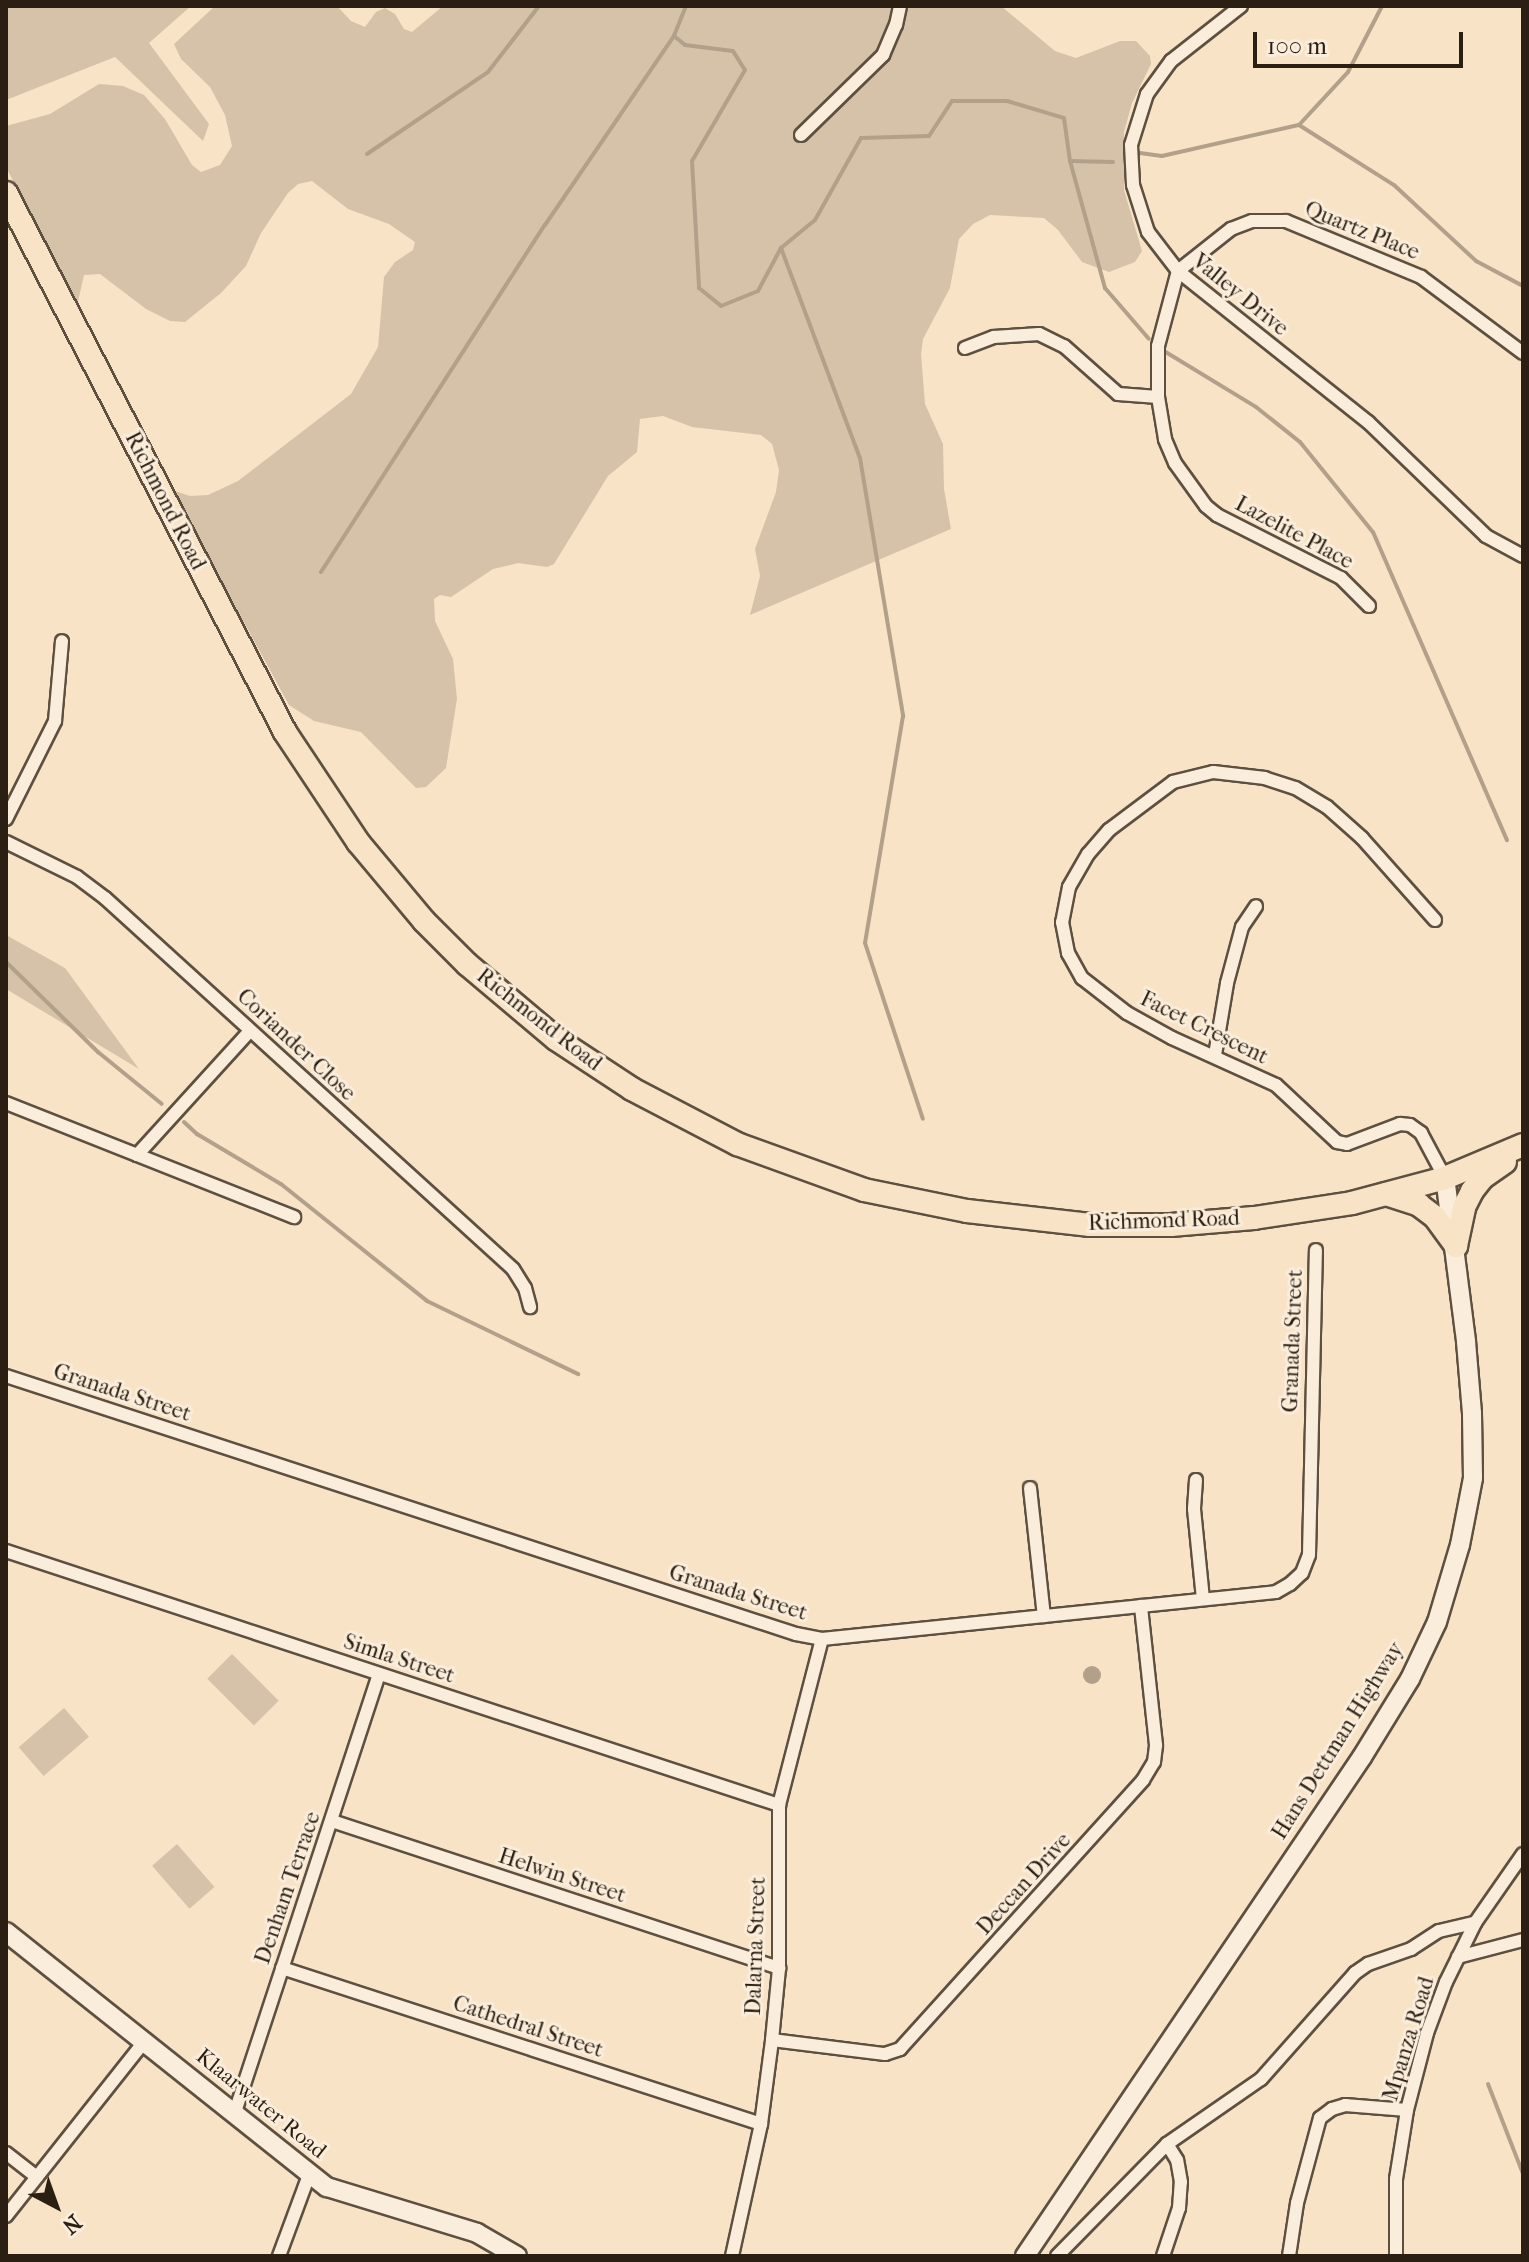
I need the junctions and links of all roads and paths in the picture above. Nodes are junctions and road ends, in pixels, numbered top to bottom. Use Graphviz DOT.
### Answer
graph roads {
  1 [pos="900,6"];
  2 [pos="1241,6"];
  3 [pos="801,135"];
  4 [pos="6,193"];
  5 [pos="1178,271"];
  6 [pos="965,348"];
  7 [pos="1523,353"];
  8 [pos="1158,397"];
  9 [pos="1523,556"];
  10 [pos="1369,606"];
  11 [pos="62,641"];
  12 [pos="6,819"];
  13 [pos="6,842"];
  14 [pos="1256,906"];
  15 [pos="1435,920"];
  16 [pos="250,1031"];
  17 [pos="1215,1055"];
  18 [pos="6,1103"];
  19 [pos="1523,1147"];
  20 [pos="137,1155"];
  21 [pos="1445,1178"];
  22 [pos="1386,1194"];
  23 [pos="294,1217"];
  24 [pos="1456,1246"];
  25 [pos="1316,1250"];
  26 [pos="530,1307"];
  27 [pos="6,1376"];
  28 [pos="1196,1480"];
  29 [pos="1030,1488"];
  30 [pos="6,1551"];
  31 [pos="1203,1599"];
  32 [pos="1141,1606"];
  33 [pos="1044,1616"];
  34 [pos="822,1639"];
  35 [pos="379,1674"];
  36 [pos="779,1805"];
  37 [pos="332,1821"];
  38 [pos="1523,1854"];
  39 [pos="1475,1923"];
  40 [pos="6,1932"];
  41 [pos="1523,1940"];
  42 [pos="1458,1957"];
  43 [pos="282,1968"];
  44 [pos="779,1968"];
  45 [pos="772,2040"];
  46 [pos="144,2042"];
  47 [pos="1407,2110"];
  48 [pos="234,2115"];
  49 [pos="761,2124"];
  50 [pos="1167,2144"];
  51 [pos="6,2153"];
  52 [pos="309,2175"];
  53 [pos="37,2177"];
  54 [pos="6,2216"];
  55 [pos="279,2256"];
  56 [pos="517,2256"];
  57 [pos="732,2256"];
  58 [pos="1025,2256"];
  59 [pos="1057,2256"];
  60 [pos="1163,2256"];
  61 [pos="1289,2256"];
  62 [pos="1396,2256"];
  1 -- 3 [label="street"];
  2 -- 5 [label="street, Valley Drive"];
  4 -- 22 [label="highway, Richmond Road"];
  5 -- 7 [label="street, Quartz Place"];
  5 -- 8 [label="street, Lazelite Place"];
  5 -- 9 [label="street, Valley Drive"];
  6 -- 8 [label="street"];
  8 -- 10 [label="street, Lazelite Place"];
  11 -- 12 [label="street"];
  13 -- 16 [label="street, Coriander Close"];
  14 -- 17 [label="street"];
  15 -- 17 [label="street, Facet Crescent"];
  16 -- 20 [label="street"];
  16 -- 26 [label="street, Coriander Close"];
  17 -- 21 [label="street, Facet Crescent"];
  18 -- 20 [label="street"];
  19 -- 21 [label="highway, Richmond Road"];
  19 -- 24 [label="highway"];
  20 -- 23 [label="street"];
  21 -- 22 [label="highway, Richmond Road"];
  21 -- 24 [label="street, Hans Dettman Highway"];
  22 -- 24 [label="highway"];
  24 -- 58 [label="street, Hans Dettman Highway"];
  25 -- 31 [label="street, Granada Street"];
  27 -- 34 [label="street, Granada Street"];
  28 -- 31 [label="street"];
  29 -- 33 [label="street"];
  30 -- 35 [label="street, Simla Street"];
  31 -- 32 [label="street, Granada Street"];
  32 -- 33 [label="street, Granada Street"];
  32 -- 45 [label="street, Deccan Drive"];
  33 -- 34 [label="street, Granada Street"];
  34 -- 36 [label="street, Dalarna Street"];
  35 -- 36 [label="street, Simla Street"];
  35 -- 37 [label="street, Denham Terrace"];
  36 -- 44 [label="street, Dalarna Street"];
  37 -- 43 [label="street, Denham Terrace"];
  37 -- 44 [label="street, Helwin Street"];
  38 -- 39 [label="street, Mpanza Road"];
  39 -- 42 [label="street, Mpanza Road"];
  39 -- 50 [label="street"];
  40 -- 46 [label="street, Klaarwater Road"];
  41 -- 42 [label="street"];
  42 -- 47 [label="street, Mpanza Road"];
  43 -- 48 [label="street, Denham Terrace"];
  43 -- 49 [label="street, Cathedral Street"];
  44 -- 45 [label="street, Dalarna Street"];
  45 -- 49 [label="street, Dalarna Street"];
  46 -- 48 [label="street, Klaarwater Road"];
  46 -- 53 [label="street"];
  47 -- 61 [label="street"];
  47 -- 62 [label="street, Mpanza Road"];
  48 -- 52 [label="street, Klaarwater Road"];
  49 -- 57 [label="street, Dalarna Street"];
  50 -- 59 [label="street"];
  50 -- 60 [label="street"];
  51 -- 53 [label="street"];
  52 -- 55 [label="street"];
  52 -- 56 [label="street, Klaarwater Road"];
  53 -- 54 [label="street"];
}
